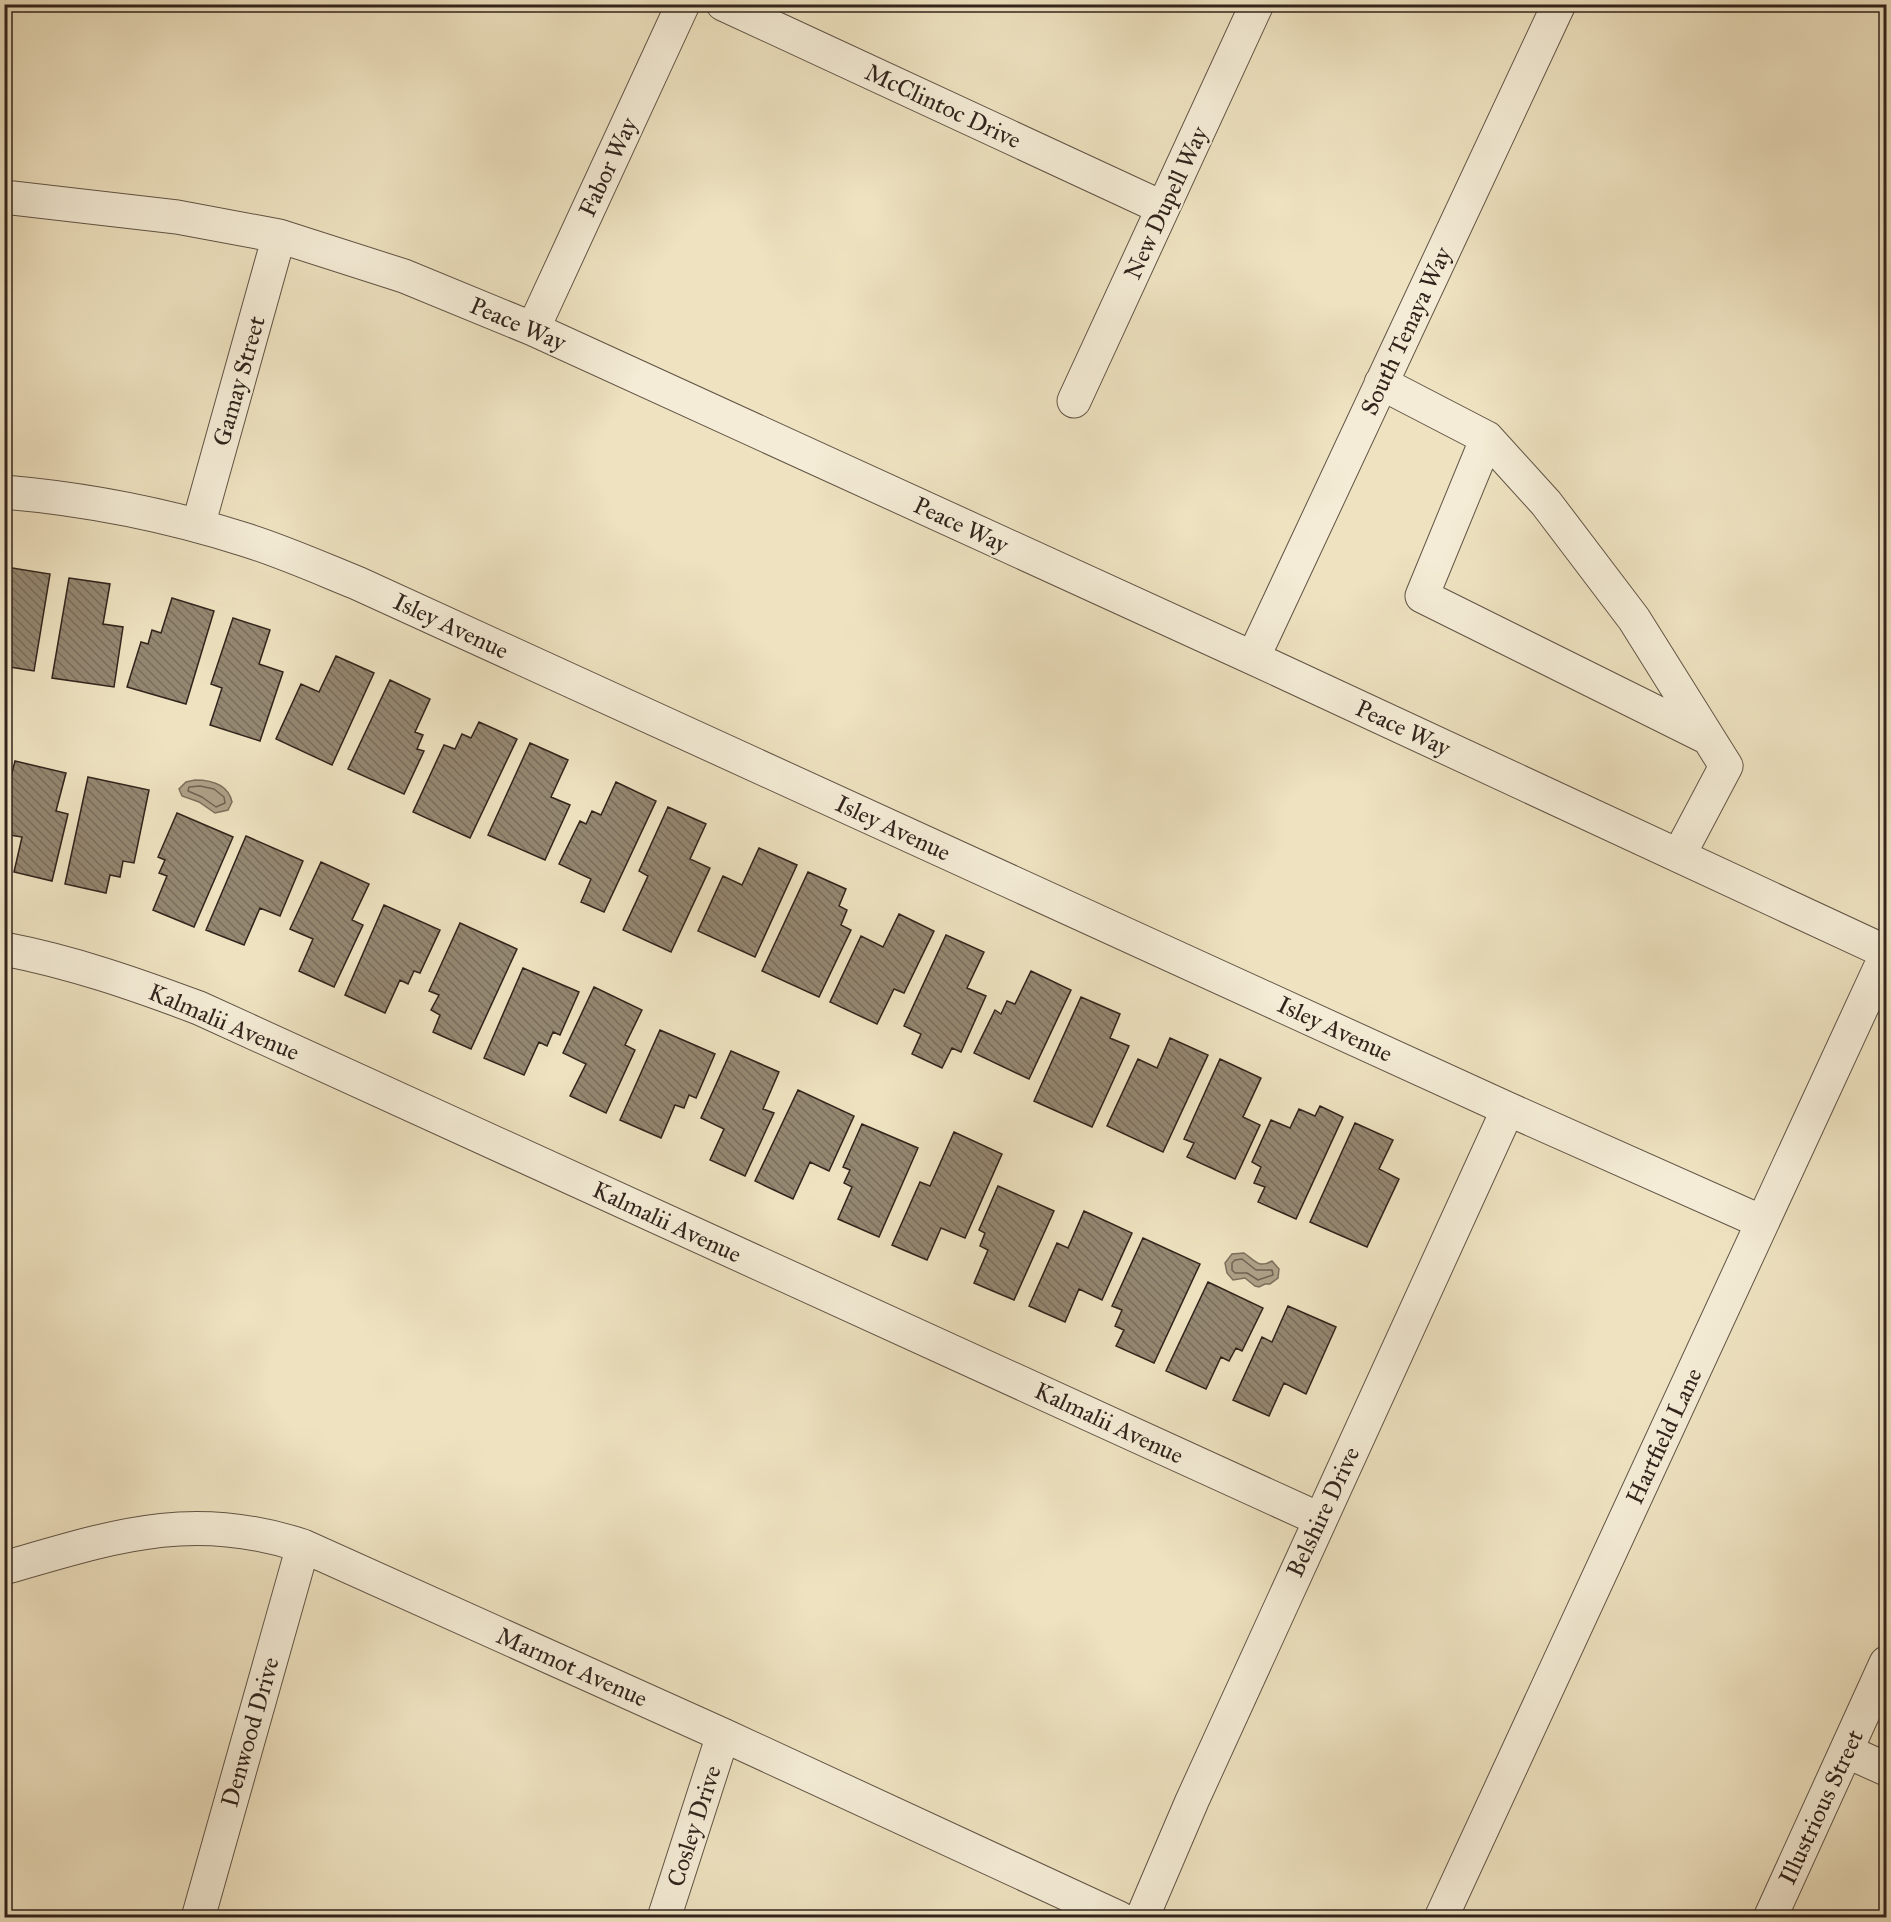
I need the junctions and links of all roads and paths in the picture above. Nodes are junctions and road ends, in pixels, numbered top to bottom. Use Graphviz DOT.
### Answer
graph roads {
  1 [pos="683,4"];
  2 [pos="723,4"];
  3 [pos="1257,4"];
  4 [pos="1559,4"];
  5 [pos="4,197"];
  6 [pos="1163,208"];
  7 [pos="279,236"];
  8 [pos="533,329"];
  9 [pos="1381,382"];
  10 [pos="1074,401"];
  11 [pos="1487,438"];
  12 [pos="4,492"];
  13 [pos="198,526"];
  14 [pos="1253,658"];
  15 [pos="1708,738"];
  16 [pos="1679,855"];
  17 [pos="4,949"];
  18 [pos="1887,953"];
  19 [pos="1508,1108"];
  20 [pos="1762,1222"];
  21 [pos="1319,1519"];
  22 [pos="303,1546"];
  23 [pos="4,1568"];
  24 [pos="1887,1663"];
  25 [pos="723,1735"];
  26 [pos="1846,1751"];
  27 [pos="1887,1769"];
  28 [pos="198,1917"];
  29 [pos="664,1917"];
  30 [pos="1119,1917"];
  31 [pos="1142,1917"];
  32 [pos="1441,1917"];
  33 [pos="1770,1917"];
  1 -- 8 [label="street, Fabor Way"];
  2 -- 6 [label="street, McClintoc Drive"];
  3 -- 6 [label="street, New Dupell Way"];
  4 -- 9 [label="street, South Tenaya Way"];
  5 -- 7 [label="street, Peace Way"];
  6 -- 10 [label="street, New Dupell Way"];
  7 -- 8 [label="street, Peace Way"];
  7 -- 13 [label="street, Gamay Street"];
  8 -- 14 [label="street, Peace Way"];
  9 -- 11 [label="street"];
  9 -- 14 [label="street, South Tenaya Way"];
  11 -- 15 [label="street"];
  11 -- 15 [label="street"];
  12 -- 13 [label="street, Isley Avenue"];
  13 -- 19 [label="street, Isley Avenue"];
  14 -- 16 [label="street, Peace Way"];
  15 -- 16 [label="street"];
  16 -- 18 [label="street, Peace Way"];
  17 -- 21 [label="street, Kalmalii Avenue"];
  18 -- 20 [label="street, Hartfield Lane"];
  19 -- 20 [label="street, Isley Avenue"];
  19 -- 21 [label="street, Belshire Drive"];
  20 -- 32 [label="street, Hartfield Lane"];
  21 -- 31 [label="street, Belshire Drive"];
  22 -- 23 [label="street, Marmot Avenue"];
  22 -- 25 [label="street, Marmot Avenue"];
  22 -- 28 [label="street, Denwood Drive"];
  24 -- 26 [label="street, Illustrious Street"];
  25 -- 29 [label="street, Cosley Drive"];
  25 -- 30 [label="street, Marmot Avenue"];
  26 -- 27 [label="street"];
  26 -- 33 [label="street, Illustrious Street"];
}
